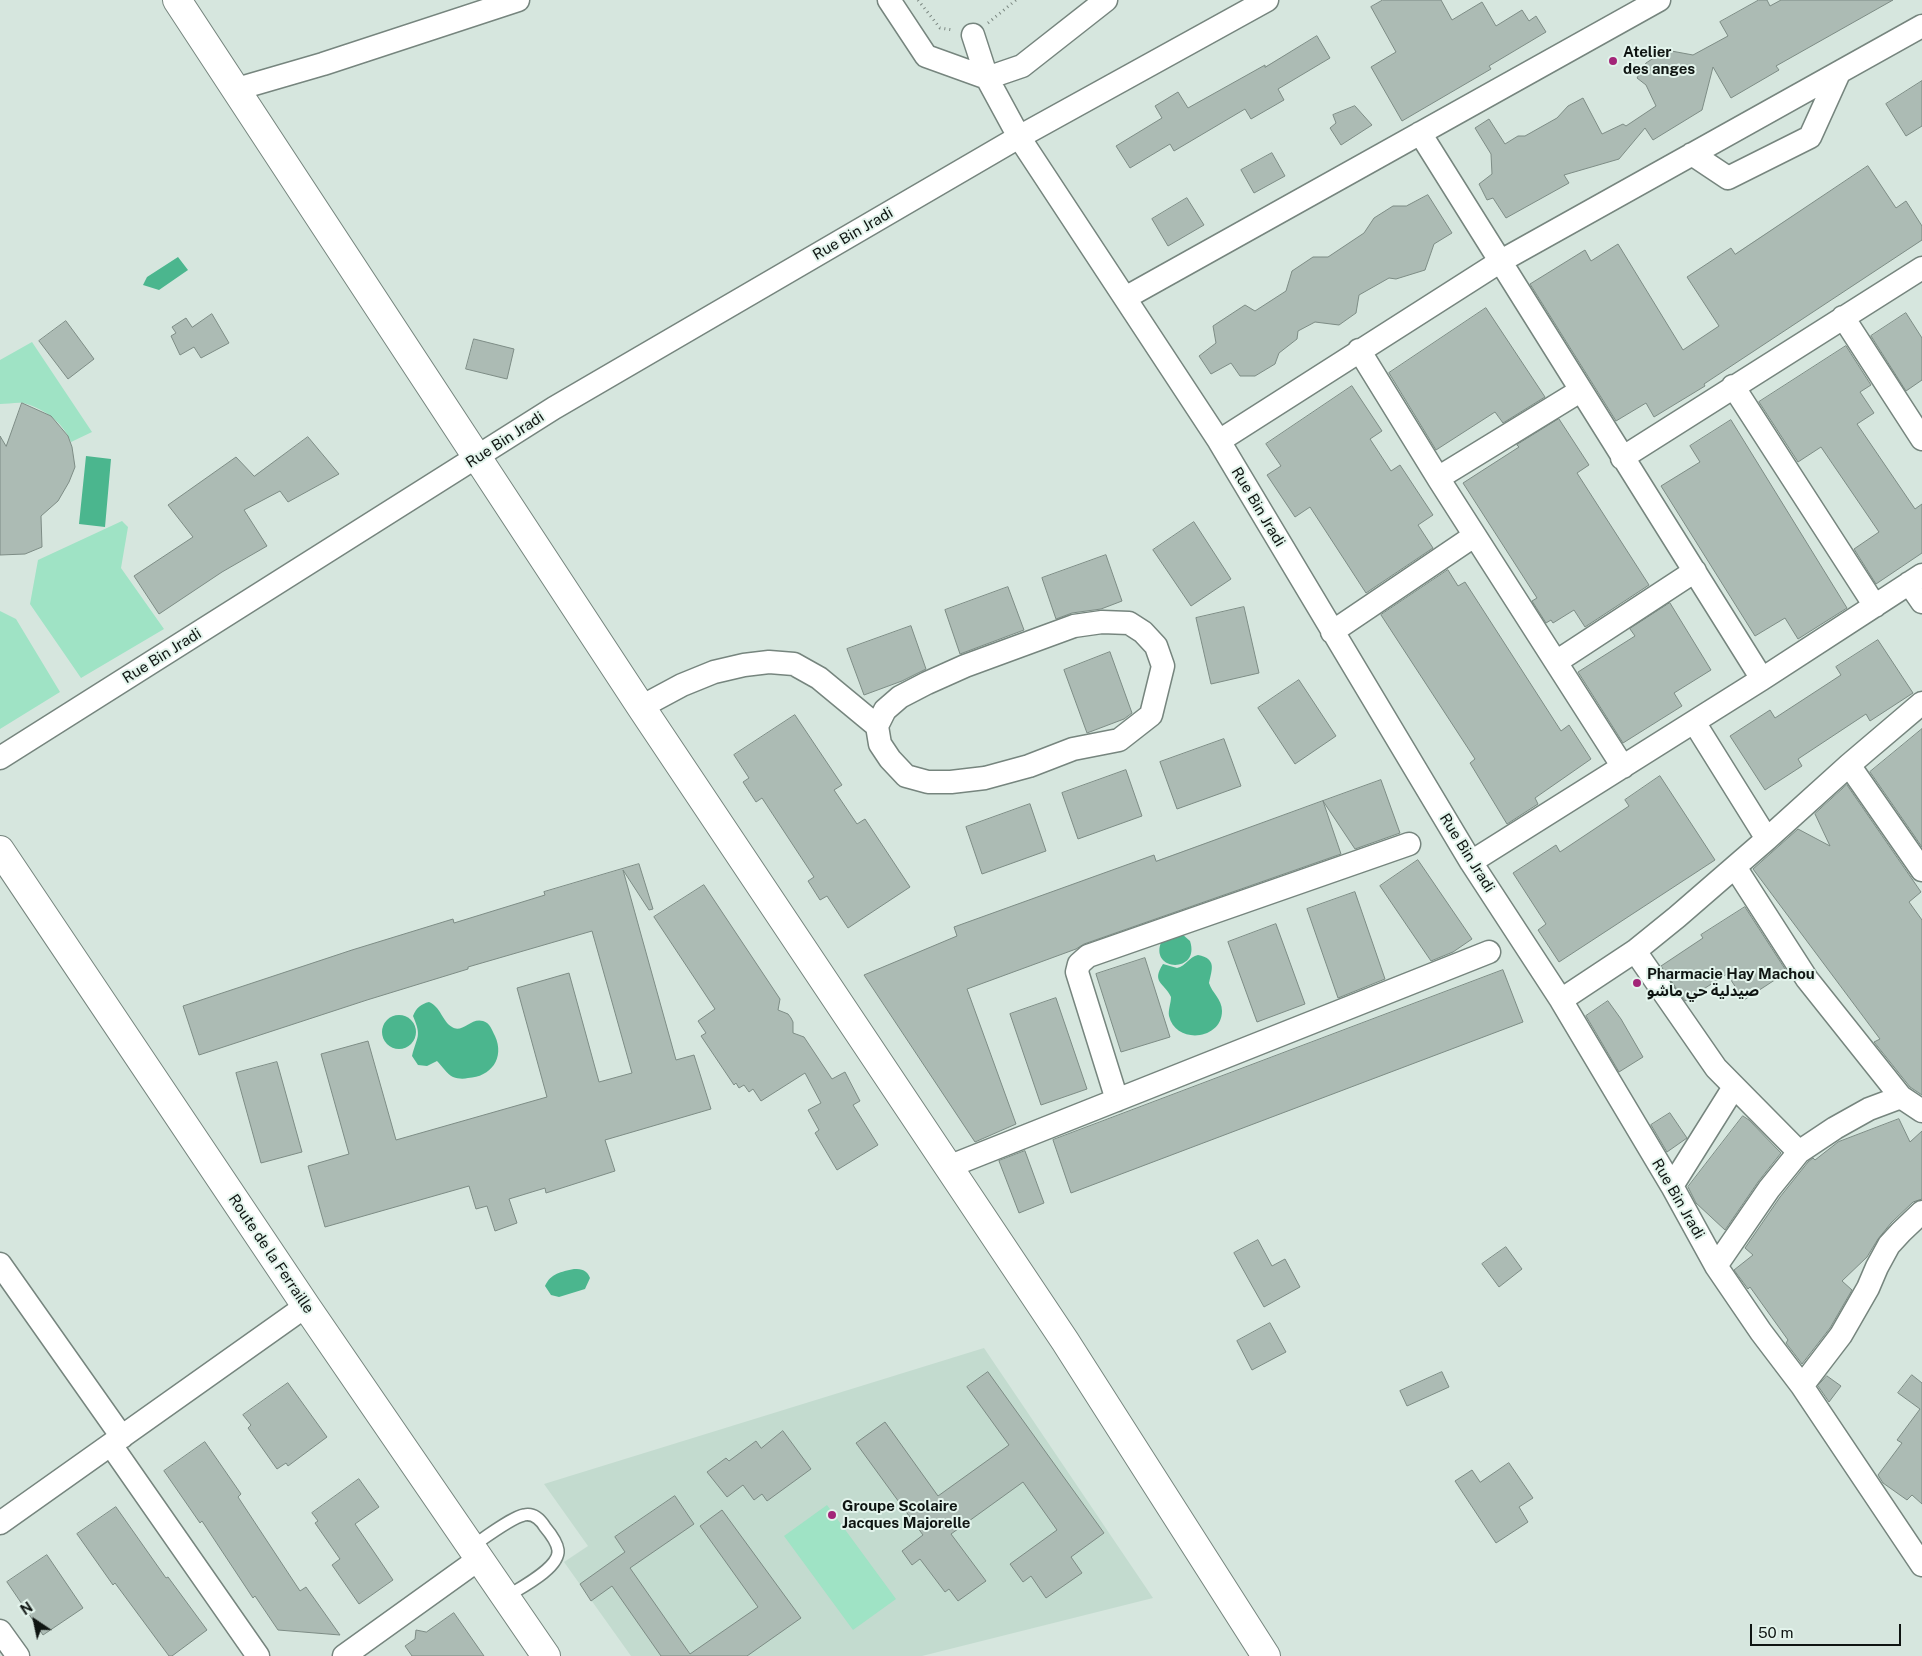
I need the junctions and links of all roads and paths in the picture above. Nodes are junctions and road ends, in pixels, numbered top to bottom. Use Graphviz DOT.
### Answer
graph roads {
  1 [pos="177,0"];
  2 [pos="518,0"];
  3 [pos="889,0"];
  4 [pos="918,0"];
  5 [pos="1106,0"];
  6 [pos="1267,0"];
  7 [pos="1659,0"];
  8 [pos="927,13"];
  9 [pos="1922,26"];
  10 [pos="973,35"];
  11 [pos="1839,72"];
  12 [pos="987,78"];
  13 [pos="236,89"];
  14 [pos="1420,133"];
  15 [pos="1019,137"];
  16 [pos="1692,154"];
  17 [pos="1501,262"];
  18 [pos="1922,268"];
  19 [pos="1125,298"];
  20 [pos="1843,317"];
  21 [pos="1358,350"];
  22 [pos="1733,386"];
  23 [pos="1580,391"];
  24 [pos="1922,439"];
  25 [pos="1219,441"];
  26 [pos="477,458"];
  27 [pos="1622,458"];
  28 [pos="1438,478"];
  29 [pos="1474,536"];
  30 [pos="1695,571"];
  31 [pos="1916,579"];
  32 [pos="1922,602"];
  33 [pos="1875,606"];
  34 [pos="1332,632"];
  35 [pos="1556,662"];
  36 [pos="1762,679"];
  37 [pos="1922,703"];
  38 [pos="641,708"];
  39 [pos="1694,722"];
  40 [pos="877,726"];
  41 [pos="0,758"];
  42 [pos="1849,765"];
  43 [pos="1623,767"];
  44 [pos="1767,839"];
  45 [pos="1410,844"];
  46 [pos="0,850"];
  47 [pos="1472,862"];
  48 [pos="1736,867"];
  49 [pos="1922,870"];
  50 [pos="1635,951"];
  51 [pos="1489,952"];
  52 [pos="1561,1000"];
  53 [pos="1734,1087"];
  54 [pos="1901,1097"];
  55 [pos="1117,1100"];
  56 [pos="1922,1111"];
  57 [pos="1799,1152"];
  58 [pos="948,1167"];
  59 [pos="1672,1186"];
  60 [pos="1922,1212"];
  61 [pos="0,1264"];
  62 [pos="1716,1266"];
  63 [pos="306,1306"];
  64 [pos="1802,1386"];
  65 [pos="116,1441"];
  66 [pos="0,1523"];
  67 [pos="475,1553"];
  68 [pos="1922,1565"];
  69 [pos="506,1597"];
  70 [pos="0,1631"];
  71 [pos="18,1656"];
  72 [pos="258,1656"];
  73 [pos="344,1656"];
  74 [pos="546,1656"];
  75 [pos="1266,1656"];
  1 -- 13 [label="street"];
  2 -- 13 [label="street"];
  3 -- 12 [label="street"];
  4 -- 8 [label="path"];
  5 -- 12 [label="street"];
  6 -- 15 [label="street, Rue Bin Jradi"];
  7 -- 14 [label="street"];
  9 -- 11 [label="street"];
  10 -- 12 [label="street, Rue Bin Jradi"];
  11 -- 16 [label="street"];
  11 -- 16 [label="street"];
  12 -- 15 [label="street, Rue Bin Jradi"];
  13 -- 26 [label="street"];
  14 -- 17 [label="street"];
  14 -- 19 [label="street"];
  15 -- 19 [label="street, Rue Bin Jradi"];
  15 -- 26 [label="street, Rue Bin Jradi"];
  16 -- 17 [label="street"];
  17 -- 21 [label="street"];
  17 -- 23 [label="street"];
  18 -- 20 [label="street"];
  19 -- 25 [label="street, Rue Bin Jradi"];
  20 -- 22 [label="street"];
  20 -- 24 [label="street"];
  21 -- 25 [label="street"];
  21 -- 28 [label="street"];
  22 -- 27 [label="street"];
  22 -- 33 [label="street"];
  23 -- 27 [label="street"];
  23 -- 28 [label="street"];
  25 -- 34 [label="street, Rue Bin Jradi"];
  26 -- 38 [label="street"];
  26 -- 41 [label="street, Rue Bin Jradi"];
  27 -- 30 [label="street"];
  28 -- 29 [label="street"];
  29 -- 34 [label="street"];
  29 -- 35 [label="street"];
  30 -- 35 [label="street"];
  30 -- 36 [label="street"];
  31 -- 32 [label="street"];
  31 -- 33 [label="street"];
  33 -- 36 [label="street"];
  34 -- 47 [label="street, Rue Bin Jradi"];
  35 -- 43 [label="street"];
  36 -- 39 [label="street"];
  37 -- 42 [label="street"];
  38 -- 40 [label="street"];
  38 -- 58 [label="street"];
  39 -- 43 [label="street"];
  39 -- 44 [label="street"];
  40 -- 40 [label="street"];
  42 -- 44 [label="street"];
  42 -- 49 [label="street"];
  43 -- 47 [label="street"];
  44 -- 48 [label="street"];
  45 -- 55 [label="street"];
  46 -- 63 [label="street, Route de la Ferraille"];
  47 -- 52 [label="street, Rue Bin Jradi"];
  48 -- 50 [label="street"];
  48 -- 54 [label="street"];
  50 -- 52 [label="street"];
  50 -- 53 [label="street"];
  51 -- 55 [label="street"];
  52 -- 59 [label="street, Rue Bin Jradi"];
  53 -- 57 [label="street"];
  53 -- 59 [label="street"];
  54 -- 56 [label="street"];
  54 -- 57 [label="street"];
  55 -- 58 [label="street"];
  57 -- 62 [label="street"];
  58 -- 75 [label="street"];
  59 -- 62 [label="street, Rue Bin Jradi"];
  60 -- 64 [label="street"];
  61 -- 65 [label="street"];
  62 -- 64 [label="street, Rue Bin Jradi"];
  63 -- 65 [label="street"];
  63 -- 67 [label="street, Route de la Ferraille"];
  64 -- 68 [label="street, Rue Bin Jradi"];
  65 -- 66 [label="street"];
  65 -- 72 [label="street"];
  67 -- 69 [label="street, Route de la Ferraille"];
  67 -- 69 [label="lane"];
  67 -- 73 [label="street"];
  69 -- 74 [label="street, Route de la Ferraille"];
  70 -- 71 [label="street"];
}
